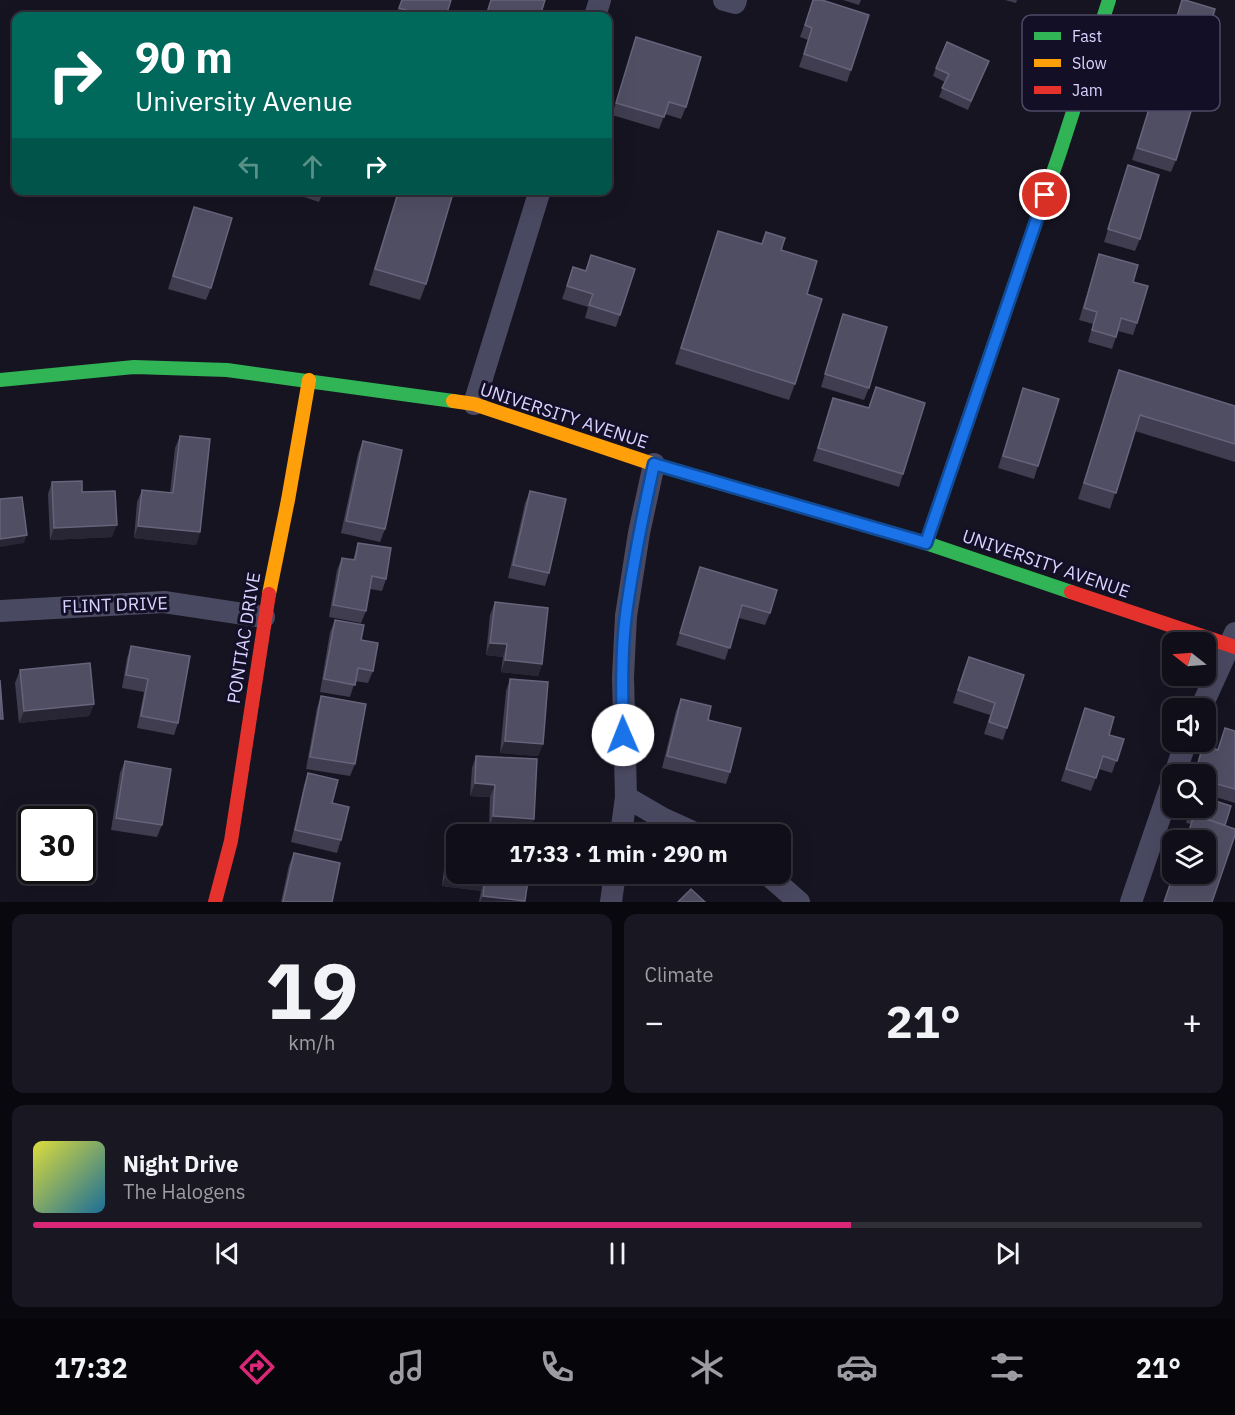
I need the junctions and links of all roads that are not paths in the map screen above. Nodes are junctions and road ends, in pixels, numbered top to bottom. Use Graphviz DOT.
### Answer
graph roads {
  1 [pos="1109,0"];
  2 [pos="1104,15"];
  3 [pos="1073,111"];
  4 [pos="538,195"];
  5 [pos="0,380"];
  6 [pos="309,380"];
  7 [pos="474,404"];
  8 [pos="654,464"];
  9 [pos="926,543"];
  10 [pos="0,611"];
  11 [pos="264,617"];
  12 [pos="1234,642"];
  13 [pos="1206,698"];
  14 [pos="626,797"];
  15 [pos="1162,811"];
  16 [pos="622,824"];
  17 [pos="675,824"];
  18 [pos="613,884"];
  19 [pos="779,884"];
  20 [pos="215,902"];
  21 [pos="611,902"];
  22 [pos="799,902"];
  23 [pos="1131,902"];
  1 -- 2 [label="main road"];
  3 -- 9 [label="main road"];
  4 -- 7 [label="street"];
  5 -- 6 [label="main road, UNIVERSITY AVENUE"];
  6 -- 7 [label="main road, UNIVERSITY AVENUE"];
  6 -- 11 [label="main road, PONTIAC DRIVE"];
  7 -- 8 [label="main road, UNIVERSITY AVENUE"];
  8 -- 9 [label="main road, UNIVERSITY AVENUE"];
  8 -- 14 [label="street"];
  9 -- 12 [label="main road, UNIVERSITY AVENUE"];
  10 -- 11 [label="street, FLINT DRIVE"];
  11 -- 20 [label="main road, PONTIAC DRIVE"];
  12 -- 13 [label="street"];
  14 -- 16 [label="street"];
  14 -- 17 [label="street"];
  15 -- 23 [label="street"];
  18 -- 21 [label="street"];
  19 -- 22 [label="street"];
}
